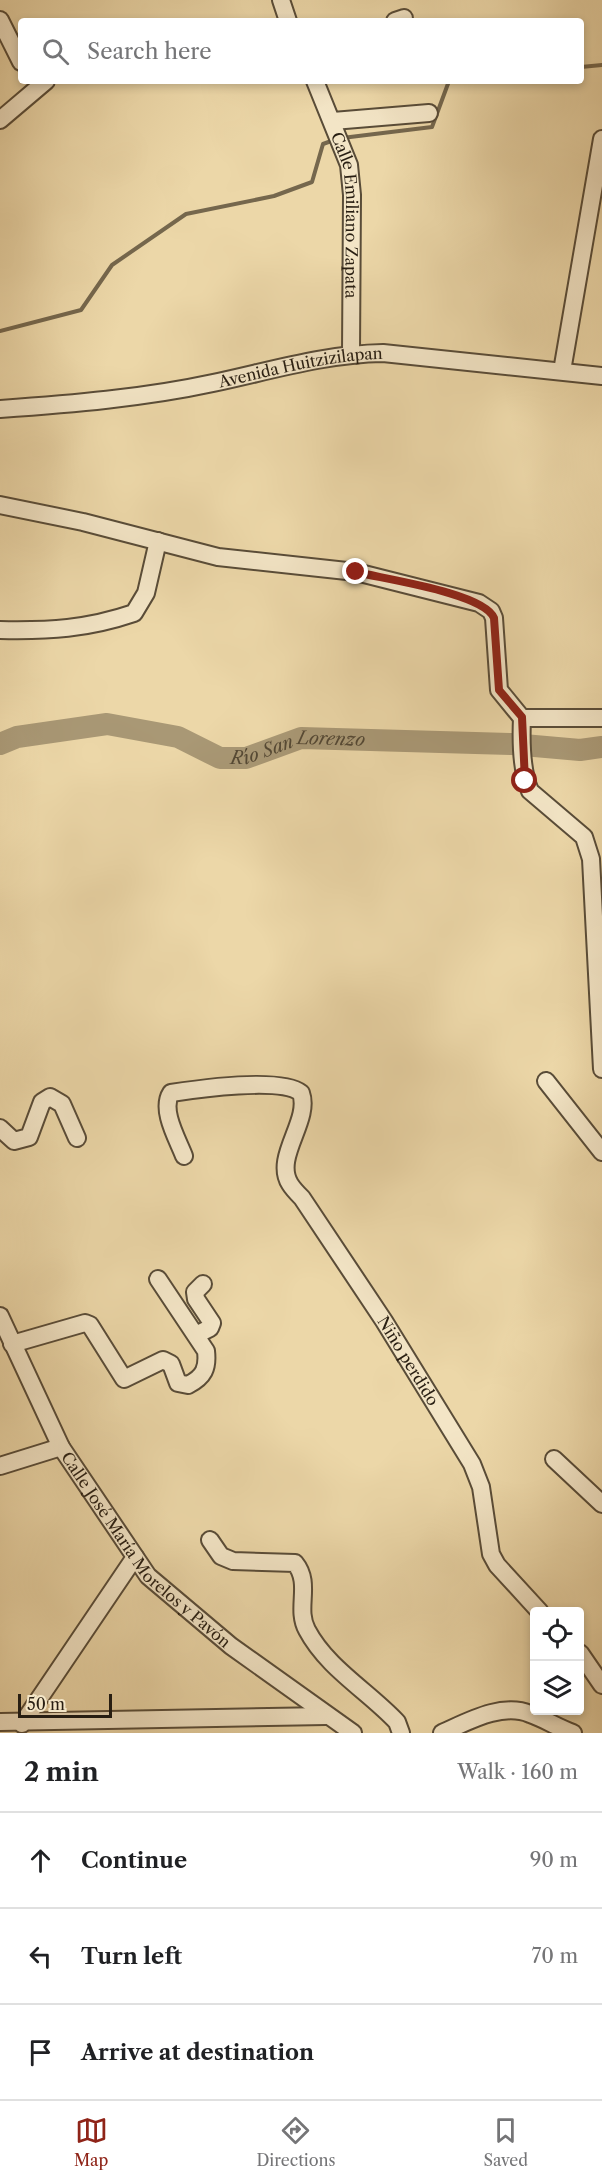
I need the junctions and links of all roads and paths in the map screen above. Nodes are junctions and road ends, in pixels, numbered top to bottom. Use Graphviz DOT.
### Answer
graph roads {
  1 [pos="281,0"];
  2 [pos="287,18"];
  3 [pos="0,20"];
  4 [pos="18,56"];
  5 [pos="37,84"];
  6 [pos="316,84"];
  7 [pos="429,113"];
  8 [pos="0,120"];
  9 [pos="334,126"];
  10 [pos="602,139"];
  11 [pos="351,353"];
  12 [pos="562,371"];
  13 [pos="602,376"];
  14 [pos="0,409"];
  15 [pos="0,505"];
  16 [pos="158,541"];
  17 [pos="0,630"];
  18 [pos="602,718"];
  19 [pos="522,724"];
  20 [pos="602,1069"];
  21 [pos="546,1081"];
  22 [pos="0,1128"];
  23 [pos="77,1138"];
  24 [pos="602,1152"];
  25 [pos="184,1156"];
  26 [pos="159,1279"];
  27 [pos="203,1284"];
  28 [pos="0,1316"];
  29 [pos="196,1335"];
  30 [pos="12,1344"];
  31 [pos="61,1447"];
  32 [pos="554,1459"];
  33 [pos="0,1466"];
  34 [pos="602,1504"];
  35 [pos="210,1540"];
  36 [pos="135,1557"];
  37 [pos="536,1607"];
  38 [pos="584,1660"];
  39 [pos="602,1685"];
  40 [pos="326,1716"];
  41 [pos="0,1722"];
  42 [pos="22,1724"];
  43 [pos="353,1733"];
  44 [pos="401,1733"];
  45 [pos="442,1733"];
  46 [pos="573,1733"];
  1 -- 2 [label="street"];
  3 -- 4 [label="street"];
  5 -- 8 [label="street"];
  6 -- 9 [label="street, Calle Emiliano Zapata"];
  7 -- 9 [label="street"];
  9 -- 11 [label="street, Calle Emiliano Zapata"];
  10 -- 12 [label="street"];
  11 -- 12 [label="street, Avenida Huitzizilapan"];
  11 -- 14 [label="street, Avenida Huitzizilapan"];
  12 -- 13 [label="street, Avenida Huitzizilapan"];
  15 -- 16 [label="street"];
  16 -- 17 [label="street"];
  16 -- 19 [label="street"];
  18 -- 19 [label="street"];
  19 -- 20 [label="street"];
  21 -- 24 [label="street"];
  22 -- 23 [label="street"];
  25 -- 37 [label="street, Niño perdido"];
  26 -- 29 [label="street"];
  27 -- 29 [label="street"];
  28 -- 30 [label="street, Calle José María Morelos y Pavón"];
  29 -- 30 [label="street"];
  30 -- 31 [label="street, Calle José María Morelos y Pavón"];
  31 -- 33 [label="street"];
  31 -- 36 [label="street, Calle José María Morelos y Pavón"];
  32 -- 34 [label="street"];
  35 -- 44 [label="street"];
  36 -- 40 [label="street, Calle José María Morelos y Pavón"];
  36 -- 42 [label="street"];
  38 -- 39 [label="street"];
  40 -- 42 [label="street"];
  40 -- 43 [label="street, Calle José María Morelos y Pavón"];
  41 -- 42 [label="street"];
  45 -- 46 [label="street"];
}
